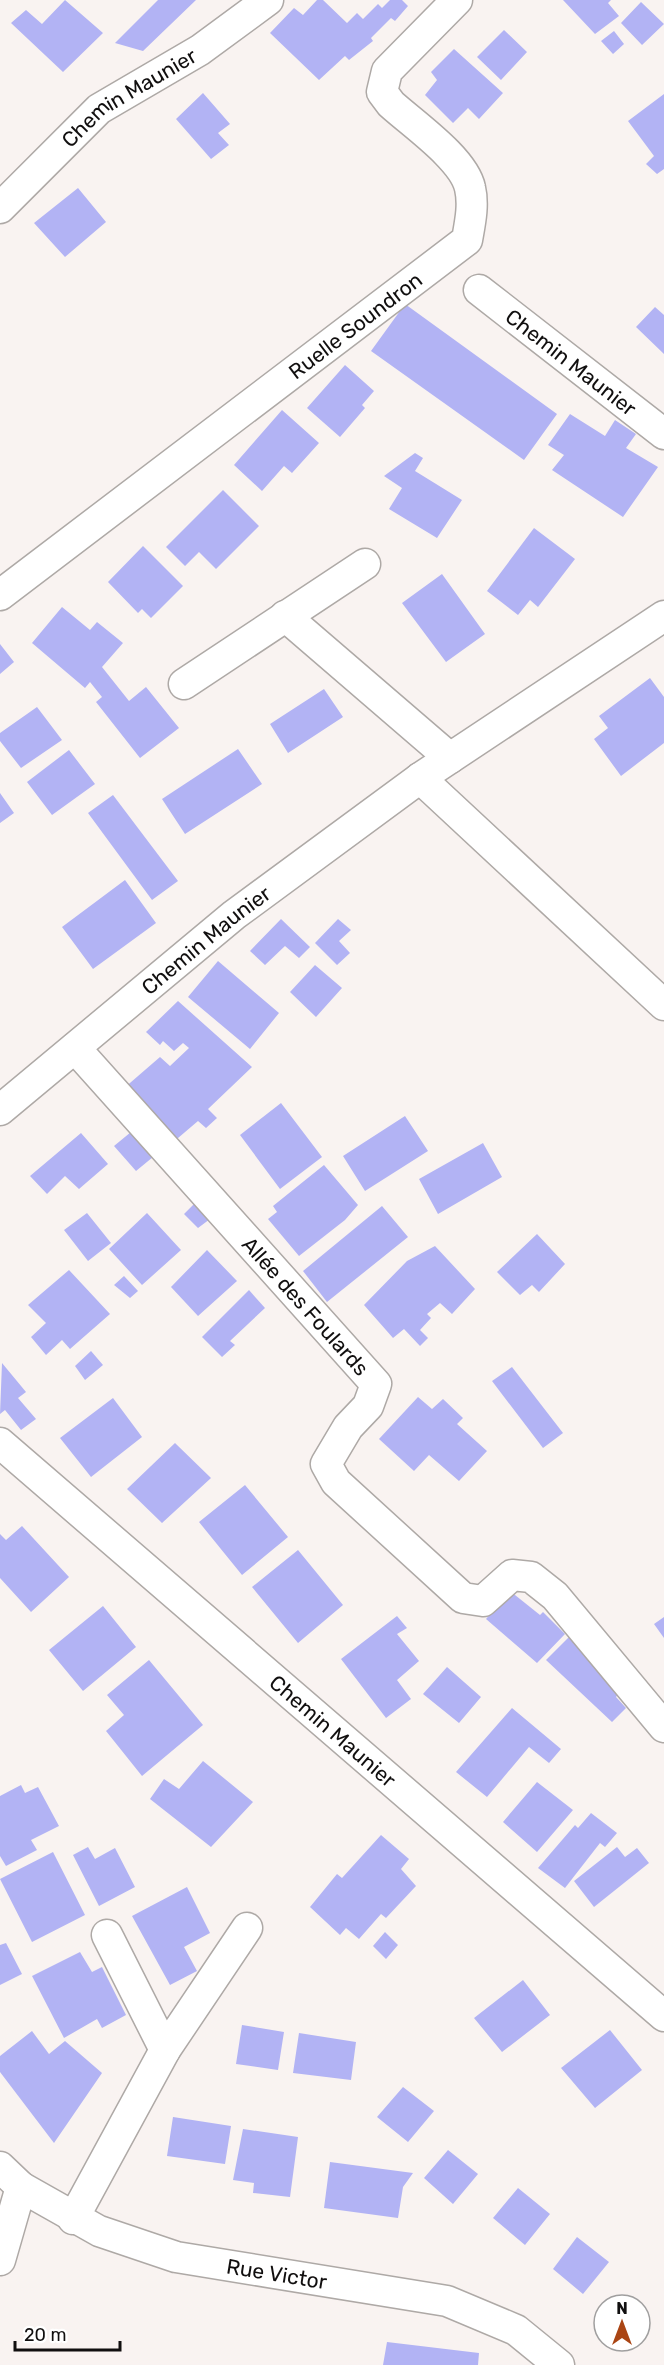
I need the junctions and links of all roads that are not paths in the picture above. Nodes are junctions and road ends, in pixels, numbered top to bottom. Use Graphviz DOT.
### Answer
graph roads {
  1 [pos="268,0"];
  2 [pos="457,0"];
  3 [pos="0,208"];
  4 [pos="478,291"];
  5 [pos="664,434"];
  6 [pos="365,564"];
  7 [pos="0,595"];
  8 [pos="285,616"];
  9 [pos="664,616"];
  10 [pos="184,684"];
  11 [pos="450,758"];
  12 [pos="420,778"];
  13 [pos="664,1005"];
  14 [pos="75,1048"];
  15 [pos="0,1110"];
  16 [pos="0,1443"];
  17 [pos="664,1727"];
  18 [pos="247,1928"];
  19 [pos="107,1935"];
  20 [pos="664,2016"];
  21 [pos="165,2050"];
  22 [pos="10,2177"];
  23 [pos="73,2219"];
  24 [pos="0,2260"];
  25 [pos="559,2365"];
  1 -- 3 [label="street, Chemin Maunier"];
  2 -- 7 [label="street, Ruelle Soundron"];
  4 -- 5 [label="street, Chemin Maunier"];
  6 -- 8 [label="street"];
  8 -- 10 [label="street"];
  8 -- 11 [label="street"];
  9 -- 11 [label="street, Chemin Maunier"];
  11 -- 12 [label="street, Chemin Maunier"];
  12 -- 13 [label="street"];
  12 -- 14 [label="street, Chemin Maunier"];
  14 -- 15 [label="street, Chemin Maunier"];
  14 -- 17 [label="street, Allée des Foulards"];
  16 -- 20 [label="street, Chemin Maunier"];
  18 -- 21 [label="street"];
  19 -- 21 [label="street"];
  21 -- 23 [label="street"];
  22 -- 23 [label="street, Rue Victor"];
  22 -- 24 [label="street"];
  23 -- 25 [label="street, Rue Victor"];
}
